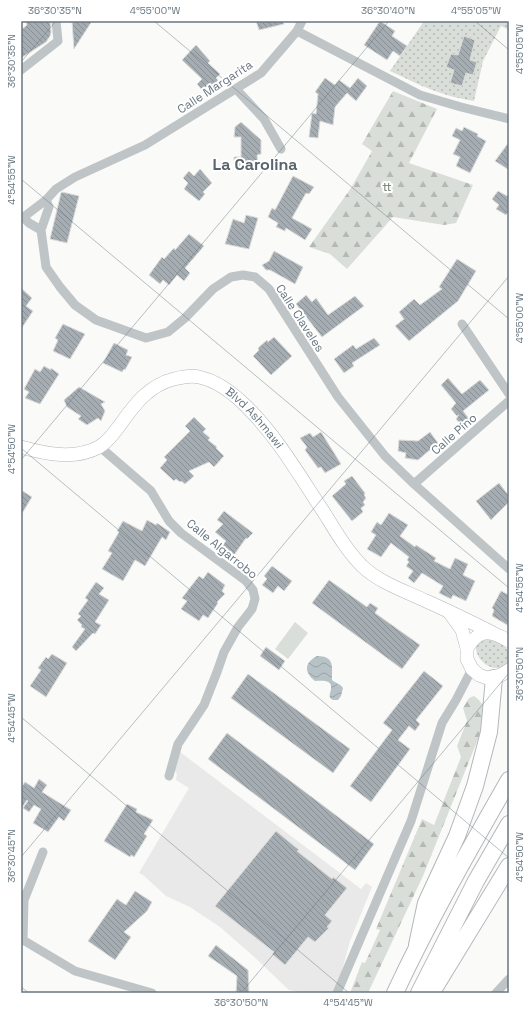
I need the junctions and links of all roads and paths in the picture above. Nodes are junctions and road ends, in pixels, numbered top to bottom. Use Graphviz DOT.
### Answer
graph roads {
  1 [pos="56,21"];
  2 [pos="302,21"];
  3 [pos="297,31"];
  4 [pos="21,70"];
  5 [pos="236,89"];
  6 [pos="509,119"];
  7 [pos="281,149"];
  8 [pos="46,200"];
  9 [pos="22,218"];
  10 [pos="41,230"];
  11 [pos="462,324"];
  12 [pos="509,394"];
  13 [pos="509,401"];
  14 [pos="100,446"];
  15 [pos="21,447"];
  16 [pos="414,484"];
  17 [pos="509,569"];
  18 [pos="448,610"];
  19 [pos="493,633"];
  20 [pos="508,641"];
  21 [pos="467,648"];
  22 [pos="472,669"];
  23 [pos="505,672"];
  24 [pos="169,776"];
  25 [pos="509,780"];
  26 [pos="509,824"];
  27 [pos="43,852"];
  28 [pos="509,866"];
  29 [pos="417,945"];
  30 [pos="509,979"];
  31 [pos="152,993"];
  32 [pos="337,993"];
  33 [pos="395,993"];
  34 [pos="420,993"];
  35 [pos="430,993"];
  36 [pos="496,993"];
  1 -- 4 [label="street"];
  2 -- 3 [label="street, Calle Margarita"];
  3 -- 5 [label="street, Calle Margarita"];
  3 -- 6 [label="street"];
  5 -- 7 [label="street"];
  5 -- 8 [label="street, Calle Margarita"];
  8 -- 9 [label="street, Calle Margarita"];
  8 -- 10 [label="street, Calle Claveles"];
  9 -- 10 [label="street"];
  10 -- 16 [label="street, Calle Claveles"];
  11 -- 12 [label="street"];
  13 -- 16 [label="street, Calle Pino"];
  14 -- 15 [label="street, Blvd Ashmawi"];
  14 -- 18 [label="street, Blvd Ashmawi"];
  14 -- 24 [label="street, Calle Algarrobo"];
  16 -- 17 [label="street, Calle Claveles"];
  18 -- 19 [label="street, Blvd Ashmawi"];
  18 -- 21 [label="street"];
  19 -- 20 [label="street, Blvd Ashmawi"];
  19 -- 21 [label="street"];
  21 -- 22 [label="street"];
  22 -- 23 [label="street"];
  22 -- 32 [label="street"];
  23 -- 29 [label="highway"];
  25 -- 29 [label="highway"];
  26 -- 34 [label="highway"];
  27 -- 31 [label="street"];
  28 -- 35 [label="highway"];
  29 -- 33 [label="highway"];
  30 -- 36 [label="street"];
}
